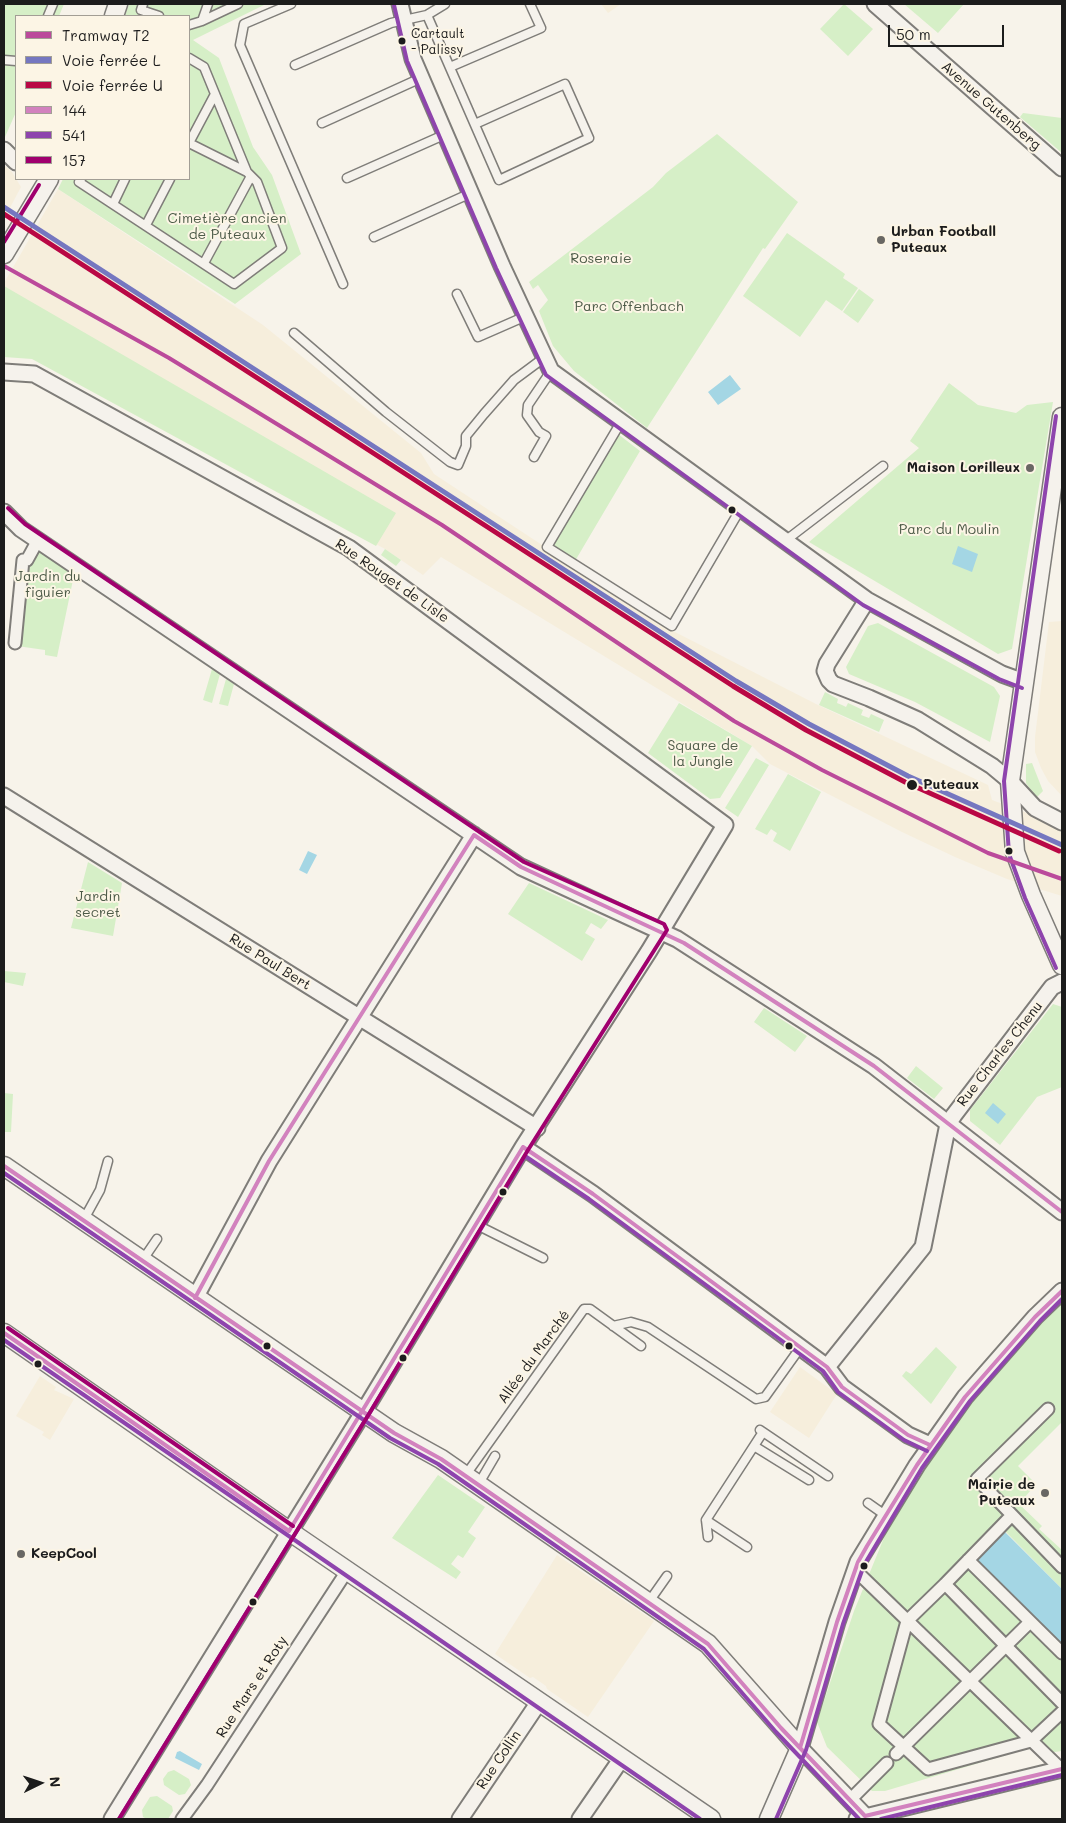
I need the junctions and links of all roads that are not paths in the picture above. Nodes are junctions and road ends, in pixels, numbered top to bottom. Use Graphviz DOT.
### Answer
graph roads {
  1 [pos="143,4"];
  2 [pos="208,4"];
  3 [pos="238,4"];
  4 [pos="291,4"];
  5 [pos="400,4"];
  6 [pos="445,4"];
  7 [pos="530,4"];
  8 [pos="876,4"];
  9 [pos="153,15"];
  10 [pos="427,15"];
  11 [pos="404,20"];
  12 [pos="202,21"];
  13 [pos="190,25"];
  14 [pos="190,59"];
  15 [pos="295,64"];
  16 [pos="450,67"];
  17 [pos="422,78"];
  18 [pos="215,94"];
  19 [pos="322,123"];
  20 [pos="475,124"];
  21 [pos="446,134"];
  22 [pos="190,141"];
  23 [pos="190,144"];
  24 [pos="4,150"];
  25 [pos="15,161"];
  26 [pos="1062,168"];
  27 [pos="249,174"];
  28 [pos="347,178"];
  29 [pos="81,180"];
  30 [pos="125,180"];
  31 [pos="169,180"];
  32 [pos="43,182"];
  33 [pos="471,193"];
  34 [pos="113,204"];
  35 [pos="146,225"];
  36 [pos="374,237"];
  37 [pos="4,254"];
  38 [pos="204,264"];
  39 [pos="343,284"];
  40 [pos="456,294"];
  41 [pos="526,316"];
  42 [pos="294,333"];
  43 [pos="545,357"];
  44 [pos="552,371"];
  45 [pos="4,372"];
  46 [pos="1062,417"];
  47 [pos="622,422"];
  48 [pos="534,456"];
  49 [pos="883,466"];
  50 [pos="1058,474"];
  51 [pos="741,508"];
  52 [pos="4,512"];
  53 [pos="38,540"];
  54 [pos="786,541"];
  55 [pos="867,600"];
  56 [pos="15,643"];
  57 [pos="1024,682"];
  58 [pos="1010,781"];
  59 [pos="4,796"];
  60 [pos="1062,822"];
  61 [pos="474,835"];
  62 [pos="661,930"];
  63 [pos="1062,965"];
  64 [pos="1062,982"];
  65 [pos="359,1018"];
  66 [pos="948,1124"];
  67 [pos="537,1128"];
  68 [pos="524,1147"];
  69 [pos="108,1161"];
  70 [pos="4,1166"];
  71 [pos="1062,1212"];
  72 [pos="83,1221"];
  73 [pos="476,1225"];
  74 [pos="156,1239"];
  75 [pos="543,1258"];
  76 [pos="142,1261"];
  77 [pos="1062,1291"];
  78 [pos="195,1298"];
  79 [pos="613,1326"];
  80 [pos="4,1333"];
  81 [pos="642,1346"];
  82 [pos="800,1348"];
  83 [pos="827,1367"];
  84 [pos="1048,1409"];
  85 [pos="364,1410"];
  86 [pos="930,1445"];
  87 [pos="754,1446"];
  88 [pos="495,1456"];
  89 [pos="828,1476"];
  90 [pos="471,1480"];
  91 [pos="809,1480"];
  92 [pos="868,1504"];
  93 [pos="885,1515"];
  94 [pos="1012,1515"];
  95 [pos="706,1520"];
  96 [pos="289,1532"];
  97 [pos="708,1537"];
  98 [pos="747,1547"];
  99 [pos="968,1560"];
  100 [pos="1062,1567"];
  101 [pos="855,1570"];
  102 [pos="346,1571"];
  103 [pos="667,1576"];
  104 [pos="945,1584"];
  105 [pos="648,1603"];
  106 [pos="907,1621"];
  107 [pos="1030,1622"];
  108 [pos="1005,1645"];
  109 [pos="1062,1653"];
  110 [pos="969,1681"];
  111 [pos="539,1702"];
  112 [pos="1062,1703"];
  113 [pos="1062,1712"];
  114 [pos="1031,1741"];
  115 [pos="800,1748"];
  116 [pos="900,1750"];
  117 [pos="622,1758"];
  118 [pos="886,1763"];
  119 [pos="1062,1769"];
  120 [pos="850,1800"];
  121 [pos="863,1818"];
  122 [pos="112,1819"];
  123 [pos="182,1819"];
  124 [pos="460,1819"];
  125 [pos="580,1819"];
  126 [pos="711,1819"];
  127 [pos="769,1819"];
  1 -- 9 [label="lane"];
  2 -- 12 [label="lane"];
  3 -- 12 [label="lane"];
  4 -- 39 [label="lane"];
  5 -- 11 [label="street"];
  6 -- 10 [label="lane"];
  7 -- 16 [label="lane"];
  8 -- 26 [label="street, Avenue Gutenberg"];
  10 -- 11 [label="lane"];
  10 -- 16 [label="lane"];
  11 -- 15 [label="lane"];
  11 -- 17 [label="street"];
  12 -- 13 [label="lane"];
  14 -- 18 [label="lane"];
  16 -- 20 [label="lane"];
  17 -- 19 [label="lane"];
  17 -- 21 [label="street"];
  18 -- 22 [label="lane"];
  18 -- 27 [label="lane"];
  20 -- 20 [label="lane"];
  21 -- 28 [label="lane"];
  21 -- 33 [label="street"];
  23 -- 27 [label="lane"];
  24 -- 25 [label="street"];
  27 -- 38 [label="lane"];
  27 -- 38 [label="lane"];
  29 -- 34 [label="lane"];
  30 -- 34 [label="lane"];
  31 -- 35 [label="lane"];
  32 -- 37 [label="street"];
  33 -- 36 [label="lane"];
  33 -- 41 [label="street"];
  34 -- 35 [label="lane"];
  35 -- 38 [label="lane"];
  40 -- 41 [label="lane"];
  41 -- 43 [label="street"];
  42 -- 43 [label="lane"];
  43 -- 44 [label="street"];
  44 -- 47 [label="street"];
  44 -- 48 [label="lane"];
  45 -- 62 [label="street, Rue Rouget de Lisle"];
  46 -- 50 [label="street"];
  47 -- 51 [label="street"];
  47 -- 51 [label="lane"];
  49 -- 54 [label="lane"];
  50 -- 57 [label="street"];
  51 -- 54 [label="street"];
  52 -- 53 [label="street"];
  53 -- 56 [label="street"];
  53 -- 61 [label="street"];
  54 -- 55 [label="street"];
  55 -- 57 [label="street"];
  55 -- 58 [label="street"];
  57 -- 58 [label="street"];
  58 -- 60 [label="street"];
  58 -- 63 [label="street"];
  59 -- 65 [label="street, Rue Paul Bert"];
  61 -- 62 [label="street"];
  61 -- 65 [label="street"];
  62 -- 66 [label="street"];
  62 -- 67 [label="street"];
  64 -- 66 [label="street, Rue Charles Chenu"];
  65 -- 67 [label="street, Rue Paul Bert"];
  65 -- 78 [label="street"];
  66 -- 71 [label="street"];
  66 -- 83 [label="street, Rue Charles Chenu"];
  67 -- 68 [label="street"];
  68 -- 73 [label="street"];
  68 -- 82 [label="street"];
  69 -- 72 [label="lane"];
  70 -- 72 [label="street"];
  72 -- 76 [label="street"];
  73 -- 75 [label="lane"];
  73 -- 85 [label="street"];
  74 -- 76 [label="lane"];
  76 -- 78 [label="street"];
  77 -- 86 [label="street"];
  78 -- 85 [label="street"];
  79 -- 81 [label="lane, Allée du Marché"];
  79 -- 82 [label="lane"];
  79 -- 90 [label="lane, Allée du Marché"];
  80 -- 96 [label="street"];
  82 -- 83 [label="street"];
  83 -- 86 [label="street"];
  84 -- 94 [label="street"];
  85 -- 90 [label="street"];
  85 -- 96 [label="street"];
  86 -- 93 [label="street"];
  87 -- 89 [label="lane"];
  87 -- 91 [label="lane"];
  87 -- 95 [label="lane"];
  88 -- 90 [label="lane"];
  90 -- 105 [label="street"];
  92 -- 93 [label="lane"];
  93 -- 101 [label="street"];
  94 -- 99 [label="street"];
  94 -- 100 [label="street"];
  95 -- 97 [label="lane"];
  95 -- 98 [label="lane"];
  96 -- 102 [label="street"];
  96 -- 122 [label="street"];
  99 -- 104 [label="street"];
  99 -- 107 [label="street"];
  101 -- 106 [label="street"];
  101 -- 115 [label="street"];
  102 -- 111 [label="street"];
  102 -- 123 [label="street, Rue Mars et Roty"];
  103 -- 105 [label="lane"];
  104 -- 106 [label="street"];
  104 -- 108 [label="street"];
  105 -- 115 [label="street"];
  106 -- 110 [label="street"];
  106 -- 116 [label="street"];
  107 -- 108 [label="street"];
  107 -- 109 [label="street"];
  108 -- 110 [label="street"];
  108 -- 112 [label="street"];
  110 -- 114 [label="street"];
  110 -- 116 [label="street"];
  111 -- 117 [label="street"];
  111 -- 124 [label="street, Rue Collin"];
  113 -- 114 [label="street"];
  114 -- 116 [label="street"];
  114 -- 119 [label="street"];
  115 -- 120 [label="street"];
  115 -- 127 [label="street"];
  117 -- 125 [label="street"];
  117 -- 126 [label="street"];
  118 -- 120 [label="street"];
  119 -- 121 [label="street"];
  120 -- 121 [label="street"];
}
